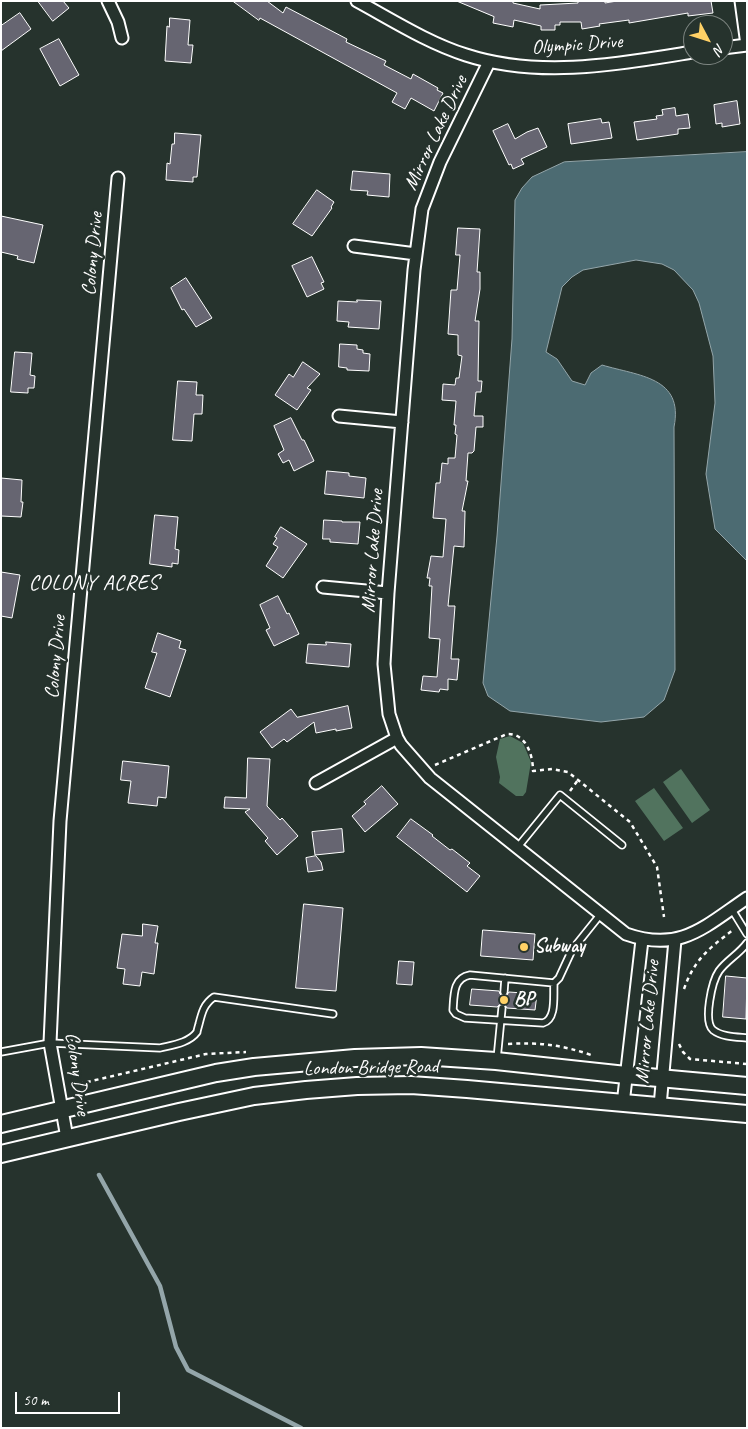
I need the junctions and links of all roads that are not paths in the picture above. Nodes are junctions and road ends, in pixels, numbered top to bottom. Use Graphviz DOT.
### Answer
graph roads {
  1 [pos="108,1"];
  2 [pos="357,1"];
  3 [pos="741,1"];
  4 [pos="122,38"];
  5 [pos="747,45"];
  6 [pos="733,47"];
  7 [pos="683,53"];
  8 [pos="489,62"];
  9 [pos="118,178"];
  10 [pos="354,246"];
  11 [pos="416,254"];
  12 [pos="339,416"];
  13 [pos="402,422"];
  14 [pos="323,587"];
  15 [pos="388,593"];
  16 [pos="397,738"];
  17 [pos="316,784"];
  18 [pos="622,845"];
  19 [pos="517,848"];
  20 [pos="747,898"];
  21 [pos="731,908"];
  22 [pos="600,915"];
  23 [pos="747,934"];
  24 [pos="642,940"];
  25 [pos="675,940"];
  26 [pos="747,943"];
  27 [pos="505,978"];
  28 [pos="554,983"];
  29 [pos="504,992"];
  30 [pos="502,1008"];
  31 [pos="333,1014"];
  32 [pos="501,1020"];
  33 [pos="747,1038"];
  34 [pos="50,1043"];
  35 [pos="1,1052"];
  36 [pos="496,1061"];
  37 [pos="626,1075"];
  38 [pos="662,1079"];
  39 [pos="747,1086"];
  40 [pos="623,1104"];
  41 [pos="660,1106"];
  42 [pos="62,1109"];
  43 [pos="747,1114"];
  44 [pos="1,1124"];
  45 [pos="67,1138"];
  46 [pos="1,1154"];
  1 -- 4 [label="street"];
  2 -- 8 [label="street, Olympic Drive"];
  3 -- 5 [label="street"];
  5 -- 6 [label="street"];
  7 -- 8 [label="street, Olympic Drive"];
  8 -- 11 [label="street, Mirror Lake Drive"];
  9 -- 34 [label="street, Colony Drive"];
  10 -- 11 [label="street"];
  11 -- 13 [label="street, Mirror Lake Drive"];
  12 -- 13 [label="street"];
  13 -- 15 [label="street, Mirror Lake Drive"];
  14 -- 15 [label="street"];
  15 -- 16 [label="street, Mirror Lake Drive"];
  16 -- 17 [label="street"];
  16 -- 19 [label="street, Mirror Lake Drive"];
  18 -- 19 [label="lane"];
  19 -- 22 [label="street, Mirror Lake Drive"];
  20 -- 21 [label="street, Mirror Lake Drive"];
  21 -- 23 [label="lane"];
  21 -- 25 [label="street, Mirror Lake Drive"];
  22 -- 24 [label="street, Mirror Lake Drive"];
  22 -- 28 [label="lane"];
  24 -- 25 [label="street, Mirror Lake Drive"];
  24 -- 37 [label="street, Mirror Lake Drive"];
  25 -- 38 [label="street, Mirror Lake Drive"];
  26 -- 33 [label="lane"];
  27 -- 28 [label="lane"];
  27 -- 29 [label="lane"];
  27 -- 32 [label="lane"];
  28 -- 32 [label="lane"];
  30 -- 32 [label="lane"];
  31 -- 34 [label="lane"];
  32 -- 36 [label="lane"];
  34 -- 35 [label="lane"];
  34 -- 42 [label="street, Colony Drive"];
  36 -- 37 [label="main road, London Bridge Road"];
  36 -- 42 [label="main road, London Bridge Road"];
  37 -- 38 [label="main road, London Bridge Road"];
  37 -- 40 [label="street, Mirror Lake Drive"];
  38 -- 39 [label="main road, London Bridge Road"];
  38 -- 41 [label="street, Mirror Lake Drive"];
  40 -- 41 [label="main road, London Bridge Road"];
  40 -- 45 [label="main road, London Bridge Road"];
  41 -- 43 [label="main road, London Bridge Road"];
  42 -- 44 [label="main road, London Bridge Road"];
  42 -- 45 [label="street, Colony Drive"];
  45 -- 46 [label="main road, London Bridge Road"];
}
